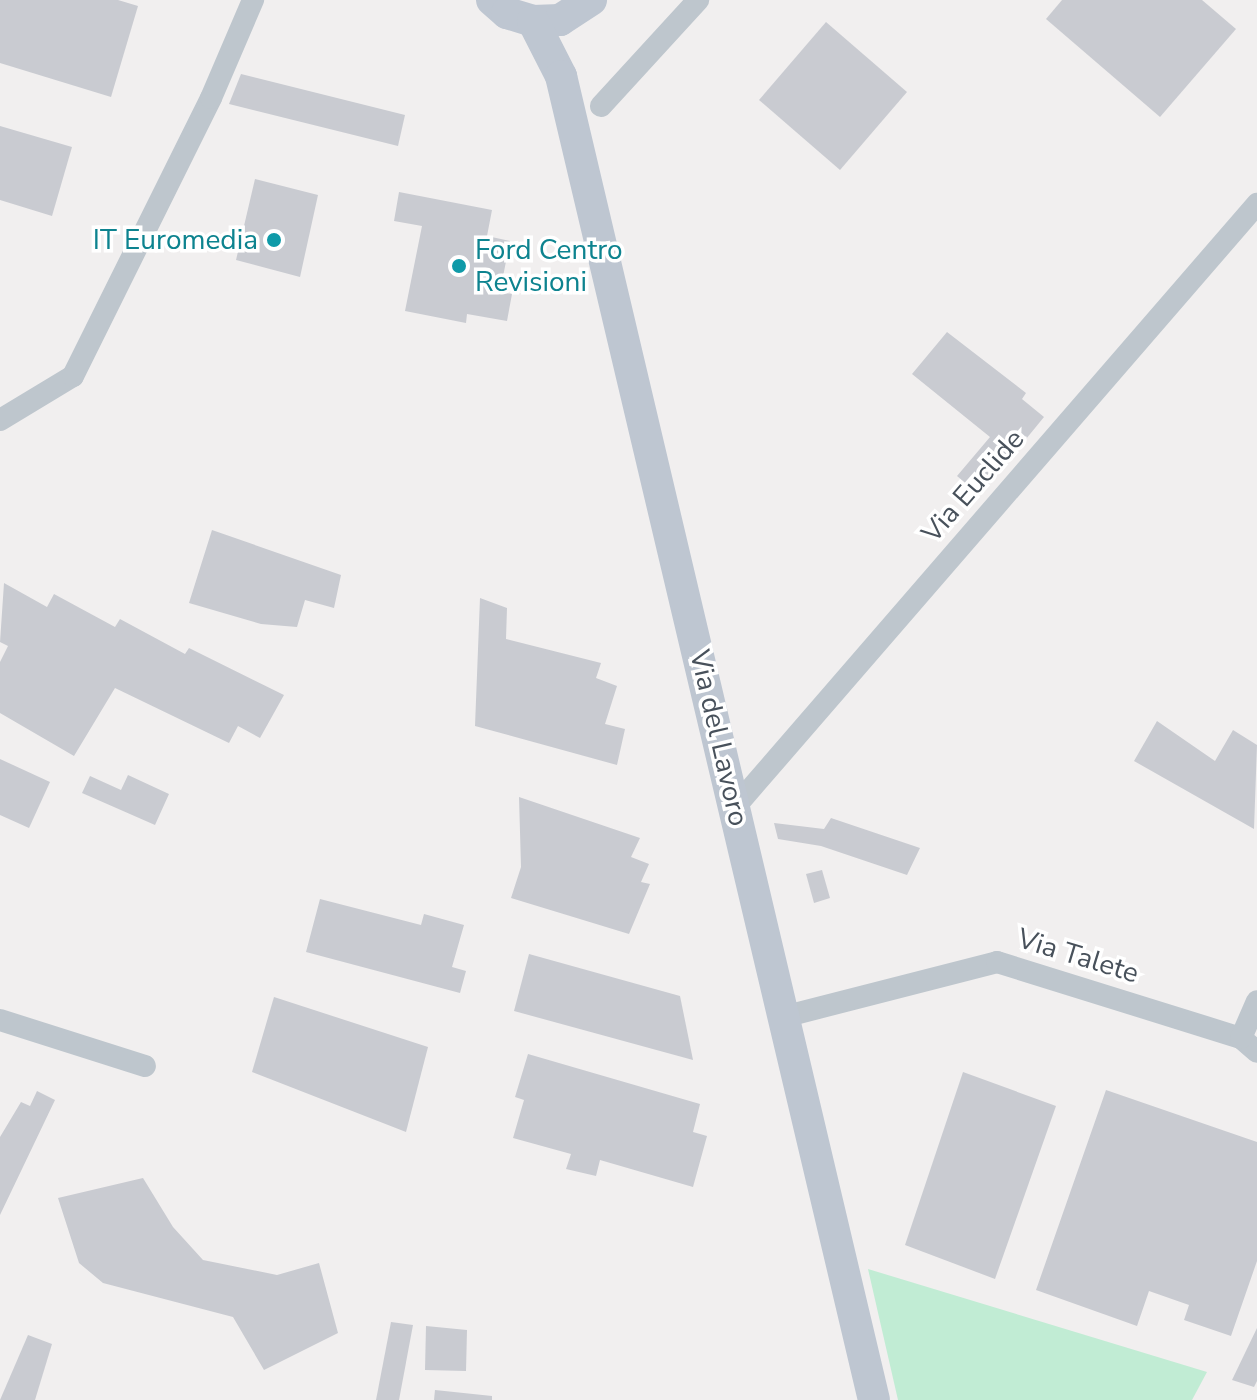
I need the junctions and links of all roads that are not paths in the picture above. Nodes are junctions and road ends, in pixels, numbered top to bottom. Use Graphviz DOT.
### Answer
graph roads {
  1 [pos="253,0"];
  2 [pos="492,0"];
  3 [pos="698,0"];
  4 [pos="582,7"];
  5 [pos="533,21"];
  6 [pos="561,76"];
  7 [pos="601,106"];
  8 [pos="1257,204"];
  9 [pos="0,420"];
  10 [pos="735,807"];
  11 [pos="1257,1001"];
  12 [pos="783,1017"];
  13 [pos="0,1020"];
  14 [pos="1249,1045"];
  15 [pos="145,1066"];
  16 [pos="874,1400"];
  1 -- 9 [label="street"];
  2 -- 5 [label="main road"];
  3 -- 7 [label="street"];
  4 -- 5 [label="main road"];
  4 -- 6 [label="main road"];
  5 -- 6 [label="main road"];
  6 -- 10 [label="main road, Via del Lavoro"];
  8 -- 10 [label="street, Via Euclide"];
  10 -- 12 [label="main road, Via del Lavoro"];
  11 -- 14 [label="street"];
  12 -- 14 [label="street, Via Talete"];
  12 -- 16 [label="main road, Via del Lavoro"];
  13 -- 15 [label="street"];
}
